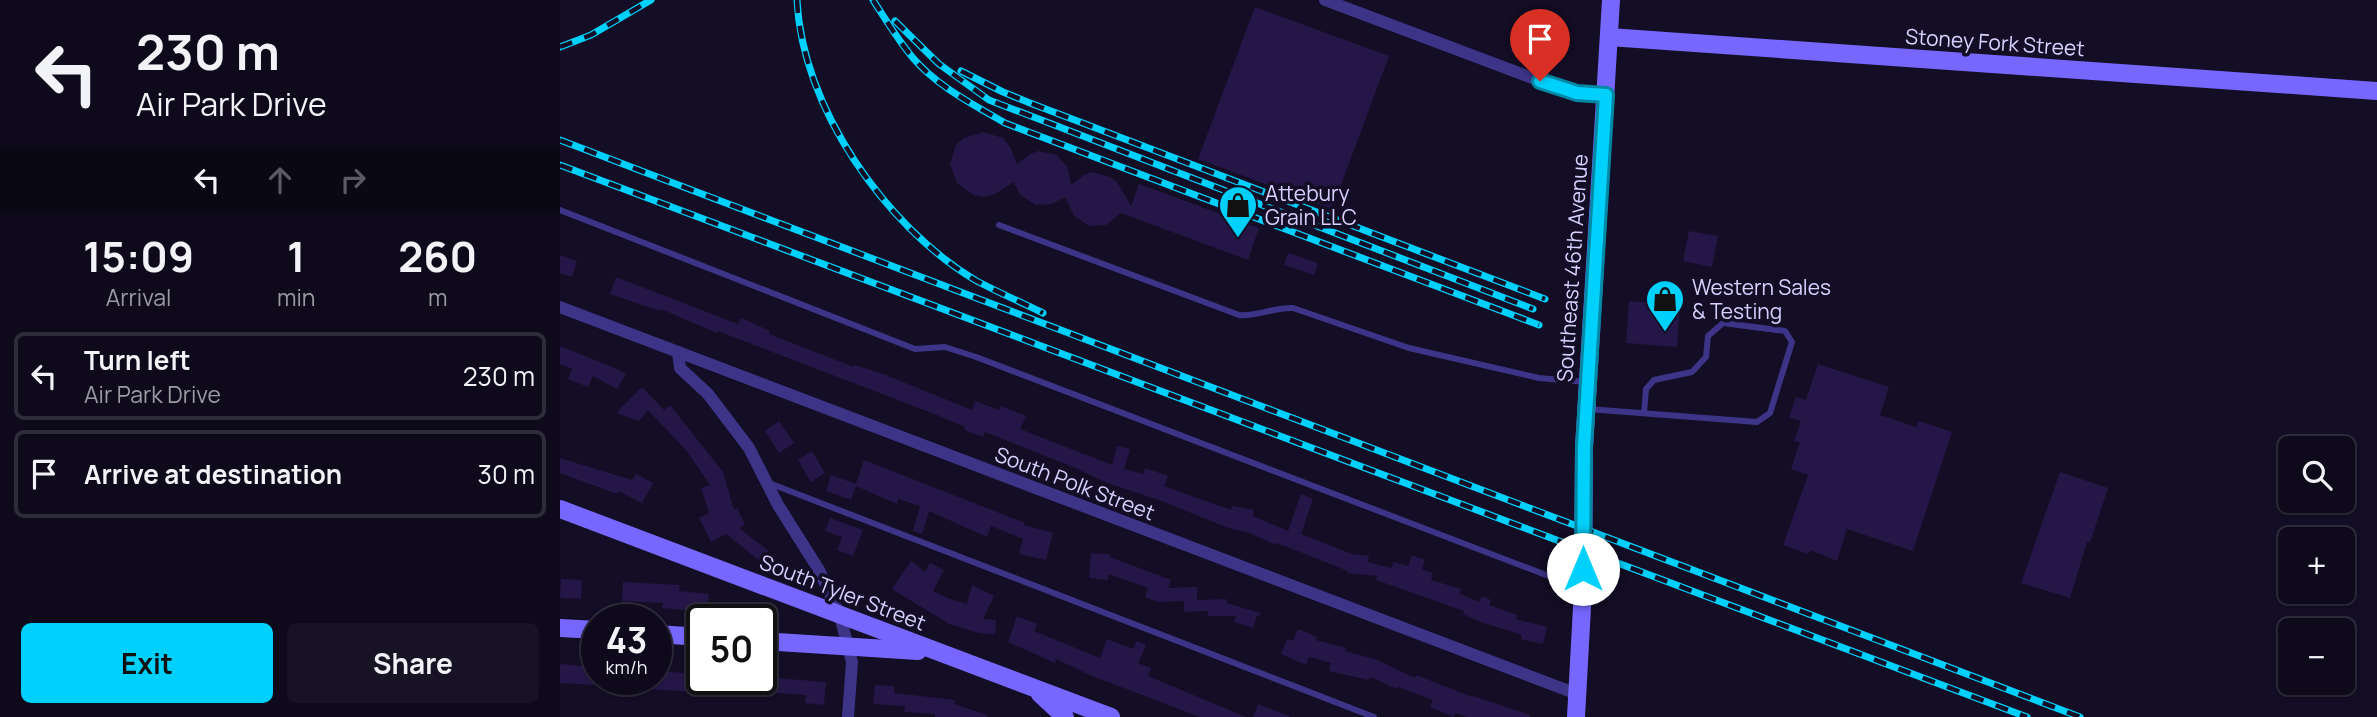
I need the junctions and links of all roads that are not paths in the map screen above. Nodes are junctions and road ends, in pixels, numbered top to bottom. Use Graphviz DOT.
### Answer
graph roads {
  1 [pos="1325,0"];
  2 [pos="1611,0"];
  3 [pos="1609,37"];
  4 [pos="2377,91"];
  5 [pos="1606,95"];
  6 [pos="560,210"];
  7 [pos="999,225"];
  8 [pos="560,307"];
  9 [pos="678,352"];
  10 [pos="1588,382"];
  11 [pos="1587,408"];
  12 [pos="1644,413"];
  13 [pos="767,483"];
  14 [pos="560,509"];
  15 [pos="1583,589"];
  16 [pos="840,616"];
  17 [pos="560,628"];
  18 [pos="581,629"];
  19 [pos="777,642"];
  20 [pos="848,647"];
  21 [pos="937,652"];
  22 [pos="1032,687"];
  23 [pos="1577,694"];
  24 [pos="848,717"];
  25 [pos="1065,717"];
  26 [pos="1111,717"];
  27 [pos="1374,717"];
  28 [pos="1576,717"];
  1 -- 5 [label="street"];
  2 -- 3 [label="main road, Southeast 46th Avenue"];
  3 -- 4 [label="main road, Stoney Fork Street"];
  3 -- 5 [label="main road, Southeast 46th Avenue"];
  5 -- 10 [label="main road, Southeast 46th Avenue"];
  6 -- 15 [label="lane"];
  7 -- 10 [label="lane"];
  8 -- 9 [label="street, South Polk Street"];
  9 -- 13 [label="street"];
  9 -- 23 [label="street, South Polk Street"];
  10 -- 11 [label="main road, Southeast 46th Avenue"];
  11 -- 12 [label="lane"];
  11 -- 15 [label="main road, Southeast 46th Avenue"];
  12 -- 12 [label="lane"];
  13 -- 16 [label="street"];
  13 -- 27 [label="lane"];
  14 -- 16 [label="main road, South Tyler Street"];
  15 -- 23 [label="main road, Southeast 46th Avenue"];
  16 -- 20 [label="street"];
  16 -- 21 [label="main road, South Tyler Street"];
  17 -- 18 [label="main road"];
  19 -- 20 [label="main road"];
  20 -- 21 [label="main road"];
  20 -- 24 [label="street"];
  21 -- 22 [label="main road, South Tyler Street"];
  22 -- 25 [label="main road"];
  22 -- 26 [label="main road, South Tyler Street"];
  23 -- 28 [label="main road, Southeast 46th Avenue"];
}
